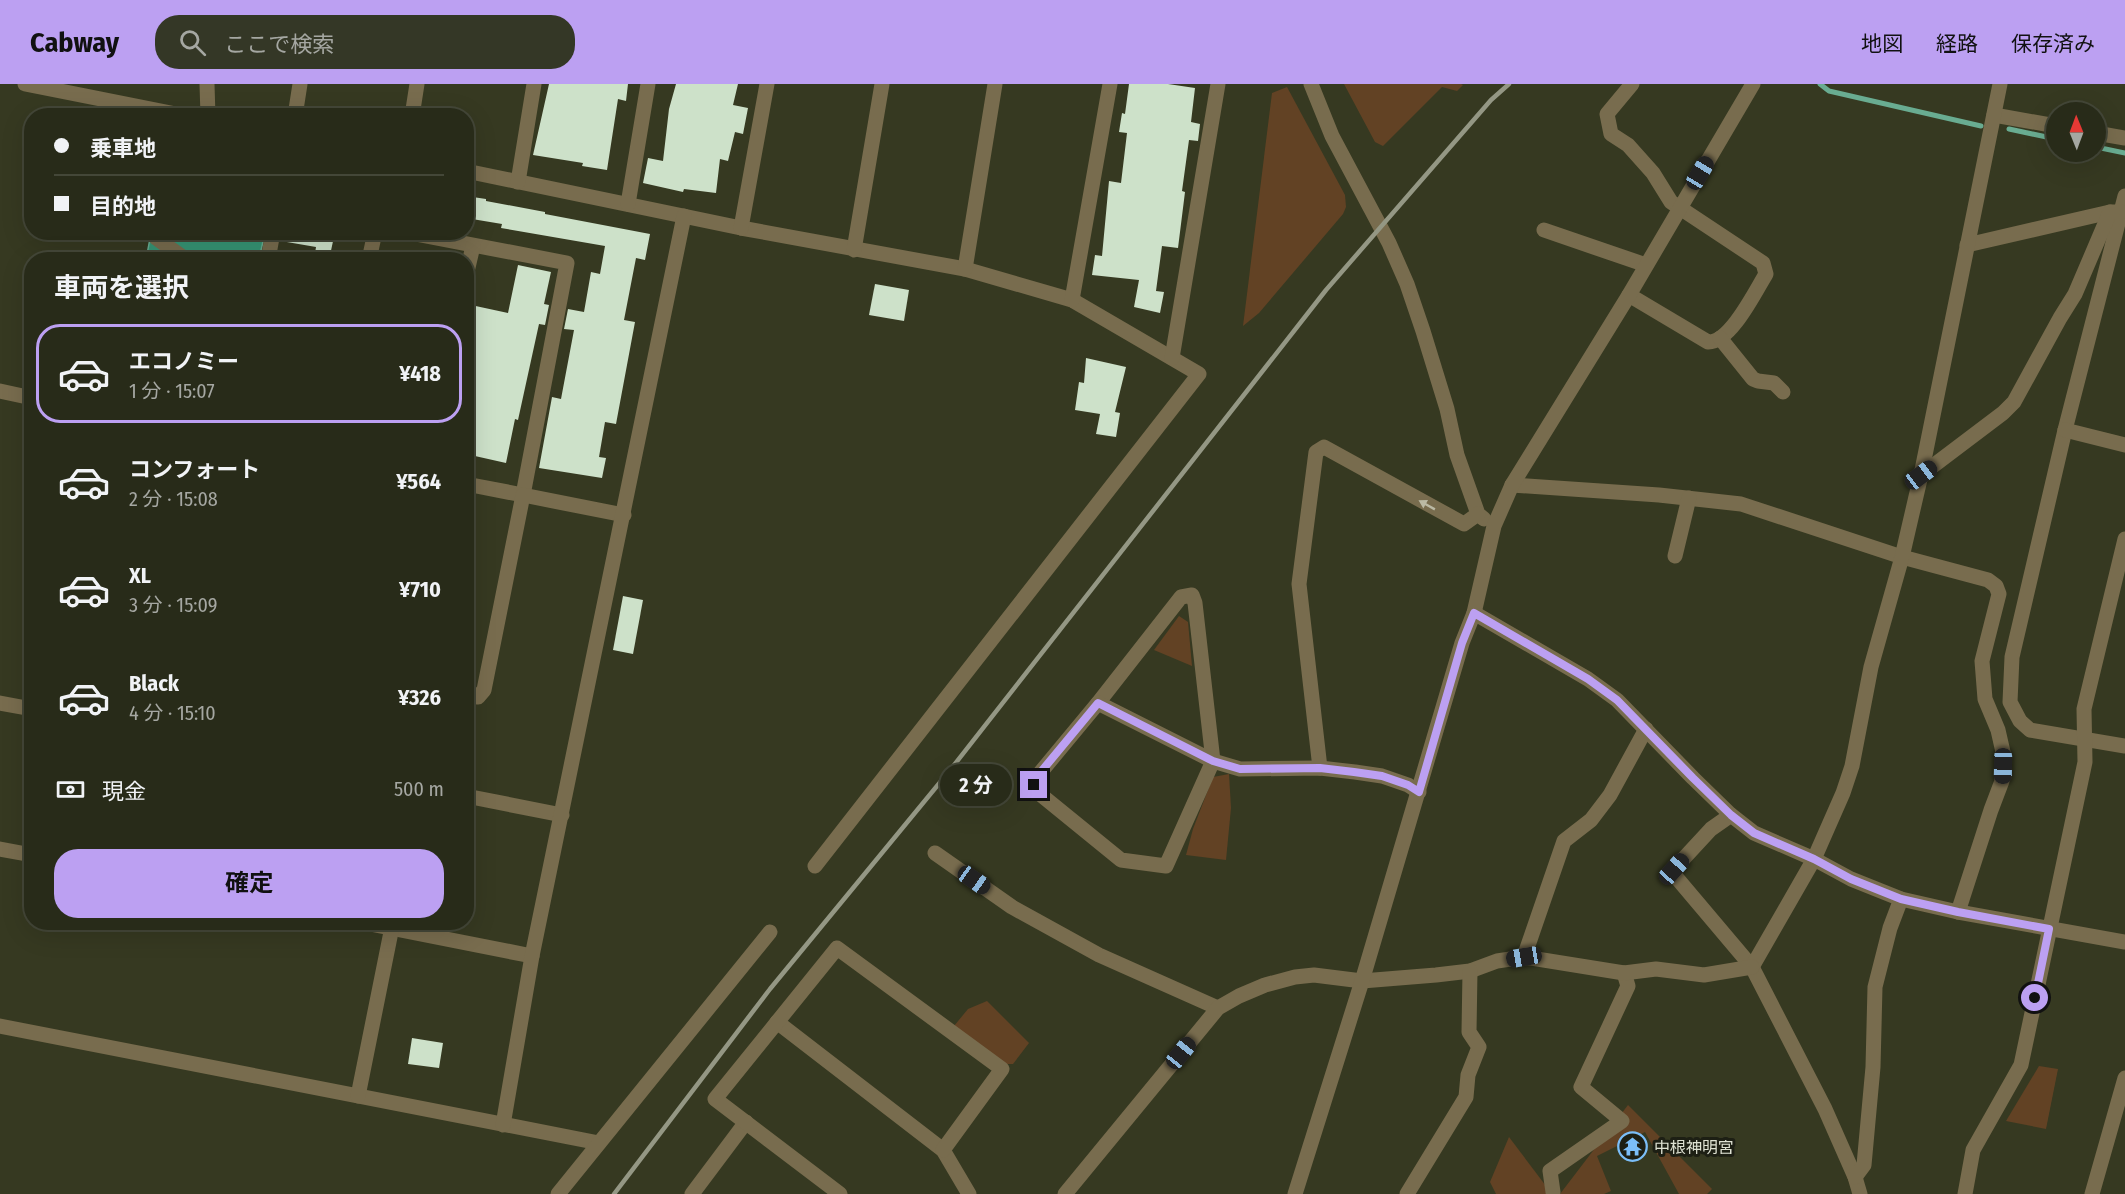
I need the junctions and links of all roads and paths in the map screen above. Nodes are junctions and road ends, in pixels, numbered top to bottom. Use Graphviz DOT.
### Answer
graph roads {
  1 [pos="25,84"];
  2 [pos="207,84"];
  3 [pos="300,84"];
  4 [pos="417,84"];
  5 [pos="534,84"];
  6 [pos="648,84"];
  7 [pos="767,84"];
  8 [pos="882,84"];
  9 [pos="995,84"];
  10 [pos="1110,84"];
  11 [pos="1218,84"];
  12 [pos="1311,84"];
  13 [pos="1632,84"];
  14 [pos="1753,84"];
  15 [pos="2000,84"];
  16 [pos="146,108"];
  17 [pos="208,108"];
  18 [pos="297,108"];
  19 [pos="413,108"];
  20 [pos="1994,115"];
  21 [pos="2046,124"];
  22 [pos="2106,135"];
  23 [pos="2125,138"];
  24 [pos="474,173"];
  25 [pos="518,182"];
  26 [pos="2125,196"];
  27 [pos="628,204"];
  28 [pos="1678,208"];
  29 [pos="2115,212"];
  30 [pos="684,216"];
  31 [pos="741,228"];
  32 [pos="1544,231"];
  33 [pos="159,240"];
  34 [pos="444,240"];
  35 [pos="1967,245"];
  36 [pos="473,246"];
  37 [pos="854,250"];
  38 [pos="176,252"];
  39 [pos="472,252"];
  40 [pos="1646,265"];
  41 [pos="965,269"];
  42 [pos="1629,295"];
  43 [pos="1072,300"];
  44 [pos="1720,338"];
  45 [pos="1172,358"];
  46 [pos="0,391"];
  47 [pos="1783,392"];
  48 [pos="24,396"];
  49 [pos="2065,430"];
  50 [pos="2125,445"];
  51 [pos="1921,475"];
  52 [pos="1512,485"];
  53 [pos="474,486"];
  54 [pos="523,495"];
  55 [pos="1689,498"];
  56 [pos="1478,514"];
  57 [pos="624,515"];
  58 [pos="1494,526"];
  59 [pos="2125,539"];
  60 [pos="1675,556"];
  61 [pos="1902,556"];
  62 [pos="1474,613"];
  63 [pos="474,696"];
  64 [pos="0,703"];
  65 [pos="1098,703"];
  66 [pos="24,708"];
  67 [pos="1646,729"];
  68 [pos="2085,738"];
  69 [pos="2125,746"];
  70 [pos="1213,761"];
  71 [pos="1320,768"];
  72 [pos="1419,792"];
  73 [pos="474,798"];
  74 [pos="562,815"];
  75 [pos="1731,815"];
  76 [pos="0,849"];
  77 [pos="935,853"];
  78 [pos="24,854"];
  79 [pos="1814,859"];
  80 [pos="815,866"];
  81 [pos="1901,899"];
  82 [pos="1958,912"];
  83 [pos="2049,929"];
  84 [pos="391,930"];
  85 [pos="411,930"];
  86 [pos="770,932"];
  87 [pos="2125,942"];
  88 [pos="532,956"];
  89 [pos="1524,957"];
  90 [pos="1752,968"];
  91 [pos="1470,970"];
  92 [pos="1624,973"];
  93 [pos="1362,981"];
  94 [pos="1218,1008"];
  95 [pos="777,1022"];
  96 [pos="0,1026"];
  97 [pos="2125,1078"];
  98 [pos="358,1096"];
  99 [pos="746,1122"];
  100 [pos="503,1125"];
  101 [pos="599,1143"];
  102 [pos="943,1150"];
  103 [pos="1856,1177"];
  104 [pos="1553,1192"];
  105 [pos="558,1194"];
  106 [pos="692,1194"];
  107 [pos="840,1194"];
  108 [pos="969,1194"];
  109 [pos="1065,1194"];
  110 [pos="1295,1194"];
  111 [pos="1407,1194"];
  112 [pos="1860,1194"];
  113 [pos="1965,1194"];
  114 [pos="2092,1194"];
  1 -- 16 [label="street"];
  2 -- 17 [label="street"];
  3 -- 18 [label="street"];
  4 -- 19 [label="street"];
  5 -- 25 [label="street"];
  6 -- 27 [label="street"];
  7 -- 31 [label="street"];
  8 -- 37 [label="street"];
  9 -- 41 [label="street"];
  10 -- 43 [label="street"];
  11 -- 45 [label="street"];
  12 -- 56 [label="street"];
  13 -- 28 [label="street"];
  14 -- 28 [label="street"];
  15 -- 20 [label="street"];
  20 -- 21 [label="street"];
  20 -- 35 [label="street"];
  22 -- 23 [label="street"];
  24 -- 25 [label="street"];
  25 -- 27 [label="street"];
  26 -- 29 [label="street"];
  27 -- 30 [label="street"];
  28 -- 40 [label="street"];
  28 -- 44 [label="street"];
  29 -- 35 [label="street"];
  29 -- 49 [label="street"];
  29 -- 51 [label="street"];
  30 -- 31 [label="street"];
  30 -- 57 [label="street"];
  31 -- 37 [label="street"];
  32 -- 40 [label="street"];
  33 -- 38 [label="street"];
  34 -- 36 [label="street"];
  35 -- 51 [label="street"];
  36 -- 39 [label="street"];
  36 -- 54 [label="street"];
  37 -- 41 [label="street"];
  40 -- 42 [label="street"];
  41 -- 43 [label="street"];
  42 -- 44 [label="street"];
  42 -- 52 [label="street"];
  43 -- 45 [label="street"];
  44 -- 47 [label="street"];
  45 -- 80 [label="street"];
  46 -- 48 [label="street"];
  49 -- 50 [label="street"];
  49 -- 68 [label="street"];
  51 -- 61 [label="street"];
  52 -- 55 [label="street"];
  52 -- 58 [label="street"];
  53 -- 54 [label="street"];
  54 -- 57 [label="street"];
  54 -- 63 [label="street"];
  55 -- 60 [label="street"];
  55 -- 61 [label="street"];
  56 -- 58 [label="street"];
  56 -- 71 [label="street, one-way"];
  57 -- 74 [label="street"];
  58 -- 62 [label="street"];
  59 -- 68 [label="street"];
  61 -- 79 [label="street"];
  61 -- 82 [label="street"];
  62 -- 67 [label="street"];
  62 -- 72 [label="street"];
  64 -- 66 [label="street"];
  65 -- 70 [label="street"];
  65 -- 70 [label="street"];
  65 -- 70 [label="street"];
  67 -- 75 [label="street"];
  67 -- 89 [label="street"];
  68 -- 69 [label="street"];
  68 -- 83 [label="street"];
  70 -- 71 [label="street"];
  71 -- 72 [label="street"];
  72 -- 93 [label="street"];
  73 -- 74 [label="street"];
  74 -- 88 [label="street"];
  75 -- 79 [label="street"];
  75 -- 90 [label="street"];
  76 -- 78 [label="street"];
  77 -- 94 [label="street"];
  79 -- 81 [label="street"];
  79 -- 90 [label="street"];
  81 -- 82 [label="street"];
  81 -- 103 [label="street"];
  82 -- 83 [label="street"];
  83 -- 87 [label="street"];
  83 -- 113 [label="street"];
  84 -- 98 [label="street"];
  85 -- 88 [label="street"];
  86 -- 101 [label="street"];
  88 -- 100 [label="street"];
  89 -- 91 [label="street"];
  89 -- 92 [label="street"];
  90 -- 92 [label="street"];
  90 -- 103 [label="street"];
  91 -- 93 [label="street"];
  91 -- 111 [label="street"];
  92 -- 104 [label="street"];
  93 -- 94 [label="street"];
  93 -- 110 [label="street"];
  94 -- 109 [label="street"];
  95 -- 99 [label="street"];
  95 -- 102 [label="street"];
  95 -- 102 [label="street"];
  96 -- 98 [label="street"];
  97 -- 114 [label="street"];
  98 -- 100 [label="street"];
  99 -- 106 [label="street"];
  99 -- 107 [label="street"];
  100 -- 101 [label="street"];
  101 -- 105 [label="street"];
  102 -- 108 [label="street"];
  103 -- 112 [label="street"];
}
